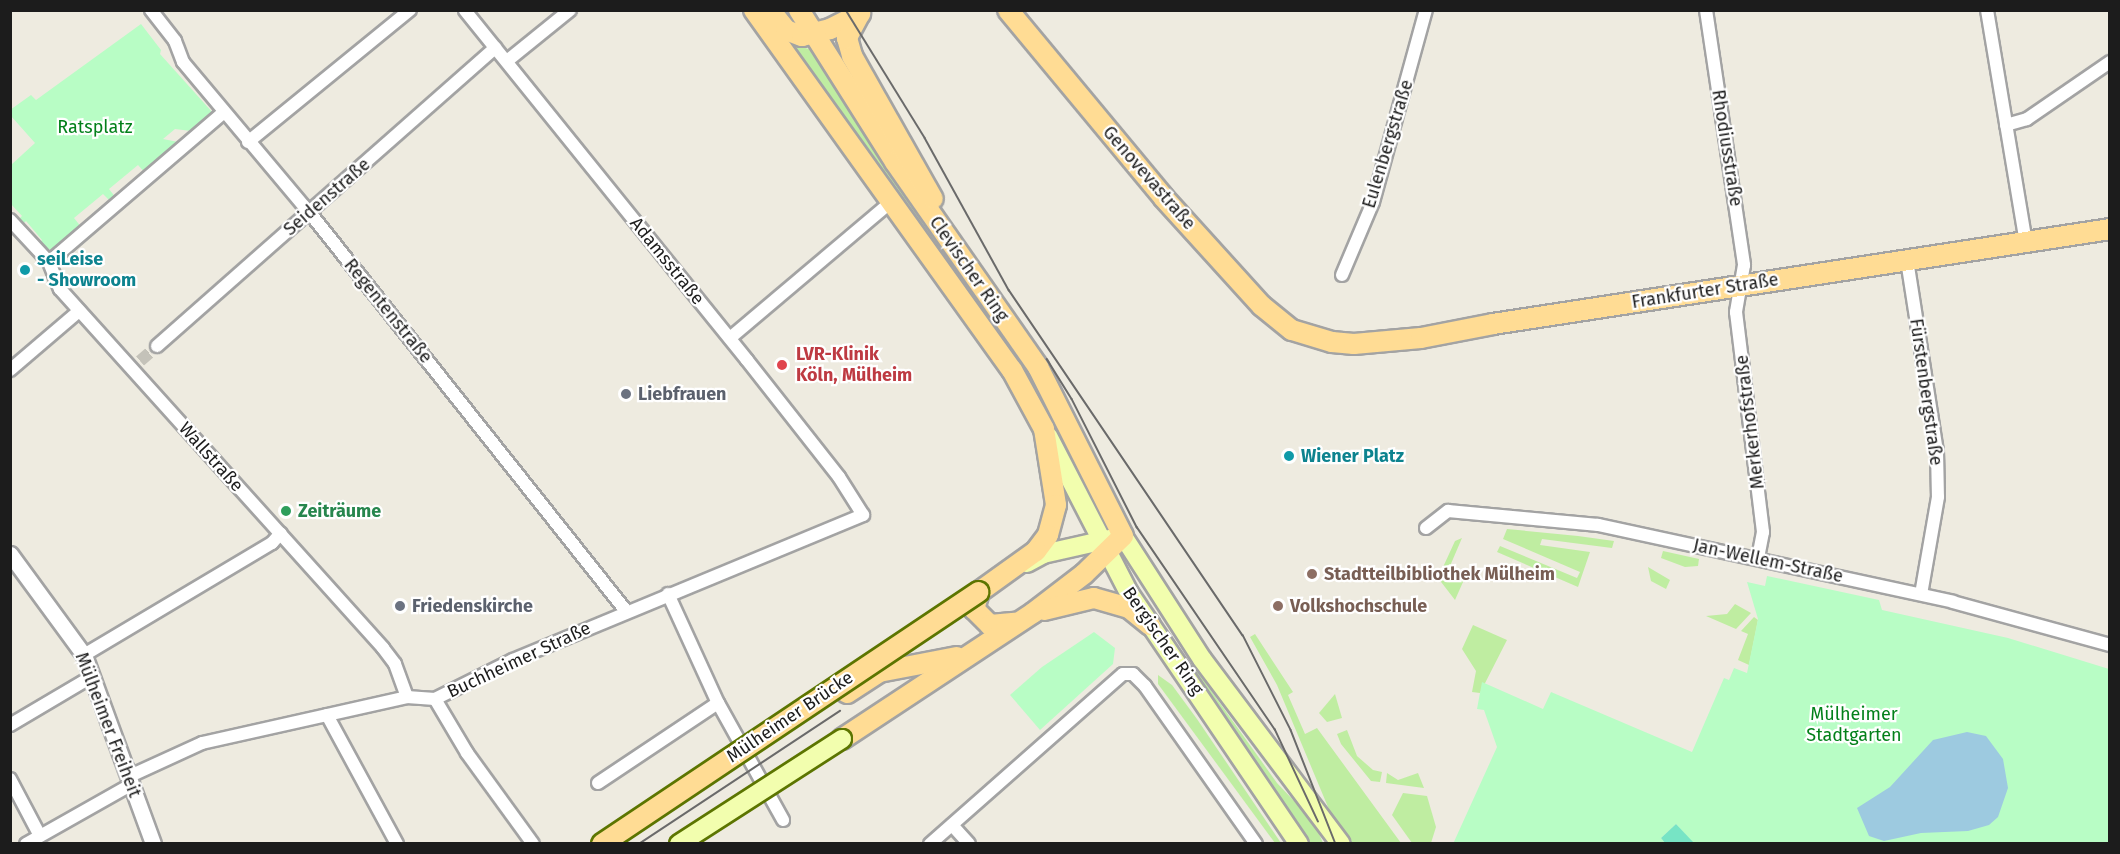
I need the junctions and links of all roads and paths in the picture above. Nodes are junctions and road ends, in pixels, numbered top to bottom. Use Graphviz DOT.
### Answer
graph roads {
  1 [pos="151,10"];
  2 [pos="410,10"];
  3 [pos="465,10"];
  4 [pos="570,10"];
  5 [pos="754,10"];
  6 [pos="770,10"];
  7 [pos="799,10"];
  8 [pos="1008,10"];
  9 [pos="1426,10"];
  10 [pos="1706,10"];
  11 [pos="1987,10"];
  12 [pos="861,13"];
  13 [pos="814,35"];
  14 [pos="495,48"];
  15 [pos="507,62"];
  16 [pos="2109,62"];
  17 [pos="224,112"];
  18 [pos="2007,125"];
  19 [pos="248,142"];
  20 [pos="891,203"];
  21 [pos="308,213"];
  22 [pos="10,220"];
  23 [pos="2109,230"];
  24 [pos="2026,242"];
  25 [pos="1907,260"];
  26 [pos="49,262"];
  27 [pos="971,271"];
  28 [pos="1342,275"];
  29 [pos="1740,286"];
  30 [pos="79,311"];
  31 [pos="1300,334"];
  32 [pos="730,338"];
  33 [pos="158,346"];
  34 [pos="10,370"];
  35 [pos="1044,429"];
  36 [pos="863,515"];
  37 [pos="1426,528"];
  38 [pos="281,533"];
  39 [pos="1123,536"];
  40 [pos="1102,547"];
  41 [pos="10,554"];
  42 [pos="1758,558"];
  43 [pos="978,592"];
  44 [pos="668,594"];
  45 [pos="1921,594"];
  46 [pos="626,611"];
  47 [pos="1025,618"];
  48 [pos="1150,625"];
  49 [pos="2109,645"];
  50 [pos="84,655"];
  51 [pos="967,656"];
  52 [pos="93,676"];
  53 [pos="407,697"];
  54 [pos="435,699"];
  55 [pos="718,702"];
  56 [pos="327,715"];
  57 [pos="10,725"];
  58 [pos="842,739"];
  59 [pos="10,779"];
  60 [pos="131,780"];
  61 [pos="598,783"];
  62 [pos="783,820"];
  63 [pos="952,825"];
  64 [pos="39,836"];
  65 [pos="26,843"];
  66 [pos="153,843"];
  67 [pos="397,843"];
  68 [pos="534,843"];
  69 [pos="602,843"];
  70 [pos="620,843"];
  71 [pos="679,843"];
  72 [pos="930,843"];
  73 [pos="969,843"];
  74 [pos="1256,843"];
  75 [pos="1299,843"];
  76 [pos="1341,843"];
  1 -- 17 [label="street, Regentenstraße"];
  2 -- 19 [label="street"];
  3 -- 14 [label="street, Adamsstraße"];
  4 -- 15 [label="street"];
  5 -- 20 [label="main road, Clevischer Ring"];
  6 -- 13 [label="main road"];
  7 -- 13 [label="main road, Clevischer Ring"];
  8 -- 31 [label="main road, Genovevastraße"];
  9 -- 28 [label="street, Eulenbergstraße"];
  10 -- 29 [label="street, Rhodiusstraße"];
  11 -- 18 [label="street"];
  12 -- 13 [label="main road"];
  12 -- 27 [label="main road"];
  13 -- 27 [label="main road, Clevischer Ring"];
  14 -- 15 [label="street, Adamsstraße"];
  14 -- 21 [label="street, Seidenstraße"];
  15 -- 32 [label="street, Adamsstraße"];
  16 -- 18 [label="street"];
  17 -- 19 [label="street, Regentenstraße"];
  17 -- 26 [label="street"];
  18 -- 24 [label="street"];
  19 -- 21 [label="street, Regentenstraße"];
  20 -- 32 [label="street"];
  20 -- 35 [label="main road, Clevischer Ring"];
  21 -- 33 [label="street, Seidenstraße"];
  21 -- 46 [label="street, Regentenstraße"];
  22 -- 26 [label="street, Wallstraße"];
  23 -- 24 [label="main road, Frankfurter Straße"];
  24 -- 25 [label="main road, Frankfurter Straße"];
  25 -- 29 [label="main road, Frankfurter Straße"];
  25 -- 45 [label="street, Fürstenbergstraße"];
  26 -- 30 [label="street, Wallstraße"];
  27 -- 39 [label="main road, Clevischer Ring"];
  29 -- 31 [label="main road, Frankfurter Straße"];
  29 -- 42 [label="street, Merkerhofstraße"];
  30 -- 34 [label="street"];
  30 -- 38 [label="street, Wallstraße"];
  32 -- 36 [label="street, Adamsstraße"];
  35 -- 40 [label="main road, Bergischer Ring"];
  35 -- 43 [label="main road, Clevischer Ring"];
  36 -- 44 [label="street, Buchheimer Straße"];
  37 -- 42 [label="street, Jan-Wellem-Straße"];
  38 -- 50 [label="street"];
  38 -- 53 [label="street, Wallstraße"];
  39 -- 40 [label="main road"];
  39 -- 76 [label="main road, Bergischer Ring"];
  40 -- 43 [label="main road"];
  40 -- 47 [label="main road"];
  40 -- 48 [label="main road, Bergischer Ring"];
  41 -- 50 [label="street, Mülheimer Freiheit"];
  42 -- 45 [label="street, Jan-Wellem-Straße"];
  43 -- 47 [label="main road"];
  43 -- 69 [label="main road, Mülheimer Brücke, bridge"];
  44 -- 46 [label="street, Buchheimer Straße"];
  44 -- 55 [label="street"];
  45 -- 49 [label="street, Jan-Wellem-Straße"];
  46 -- 54 [label="street, Buchheimer Straße"];
  47 -- 48 [label="main road"];
  47 -- 51 [label="main road"];
  48 -- 75 [label="main road, Bergischer Ring"];
  50 -- 52 [label="street, Mülheimer Freiheit"];
  51 -- 58 [label="main road"];
  51 -- 70 [label="main road, Mülheimer Brücke"];
  52 -- 57 [label="street"];
  52 -- 60 [label="street, Mülheimer Freiheit"];
  53 -- 54 [label="street, Buchheimer Straße"];
  53 -- 56 [label="street, Buchheimer Straße"];
  54 -- 68 [label="street"];
  55 -- 61 [label="street"];
  55 -- 62 [label="street"];
  56 -- 60 [label="street, Buchheimer Straße"];
  56 -- 67 [label="street"];
  58 -- 71 [label="main road, bridge"];
  59 -- 64 [label="street"];
  60 -- 64 [label="street, Buchheimer Straße"];
  60 -- 66 [label="street, Mülheimer Freiheit"];
  63 -- 72 [label="street"];
  63 -- 73 [label="street"];
  63 -- 74 [label="street"];
  64 -- 65 [label="street, Buchheimer Straße"];
}
